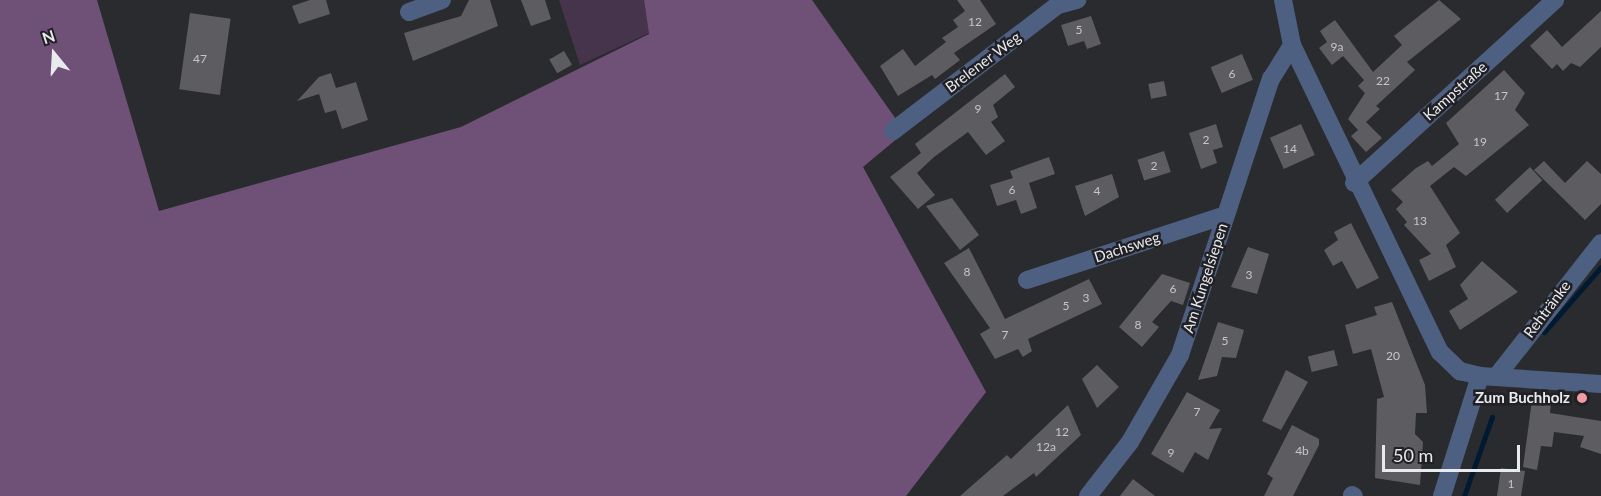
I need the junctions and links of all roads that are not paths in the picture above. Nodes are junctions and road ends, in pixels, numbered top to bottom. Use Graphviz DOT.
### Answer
graph roads {
  1 [pos="442,0"];
  2 [pos="1077,0"];
  3 [pos="1283,0"];
  4 [pos="1555,0"];
  5 [pos="409,12"];
  6 [pos="1292,45"];
  7 [pos="893,131"];
  8 [pos="1354,183"];
  9 [pos="1226,215"];
  10 [pos="1601,243"];
  11 [pos="1027,280"];
  12 [pos="1488,377"];
  13 [pos="1601,384"];
  14 [pos="1088,496"];
  15 [pos="1442,496"];
  1 -- 5 [label="street"];
  2 -- 7 [label="street, Brelener Weg"];
  3 -- 6 [label="street"];
  4 -- 8 [label="street, Kampstraße"];
  6 -- 8 [label="street"];
  6 -- 9 [label="street, Am Kungelsiepen"];
  8 -- 12 [label="street"];
  9 -- 11 [label="street, Dachsweg"];
  9 -- 14 [label="street, Am Kungelsiepen"];
  10 -- 12 [label="street, Rehtränke"];
  12 -- 13 [label="street"];
  12 -- 15 [label="street"];
}
